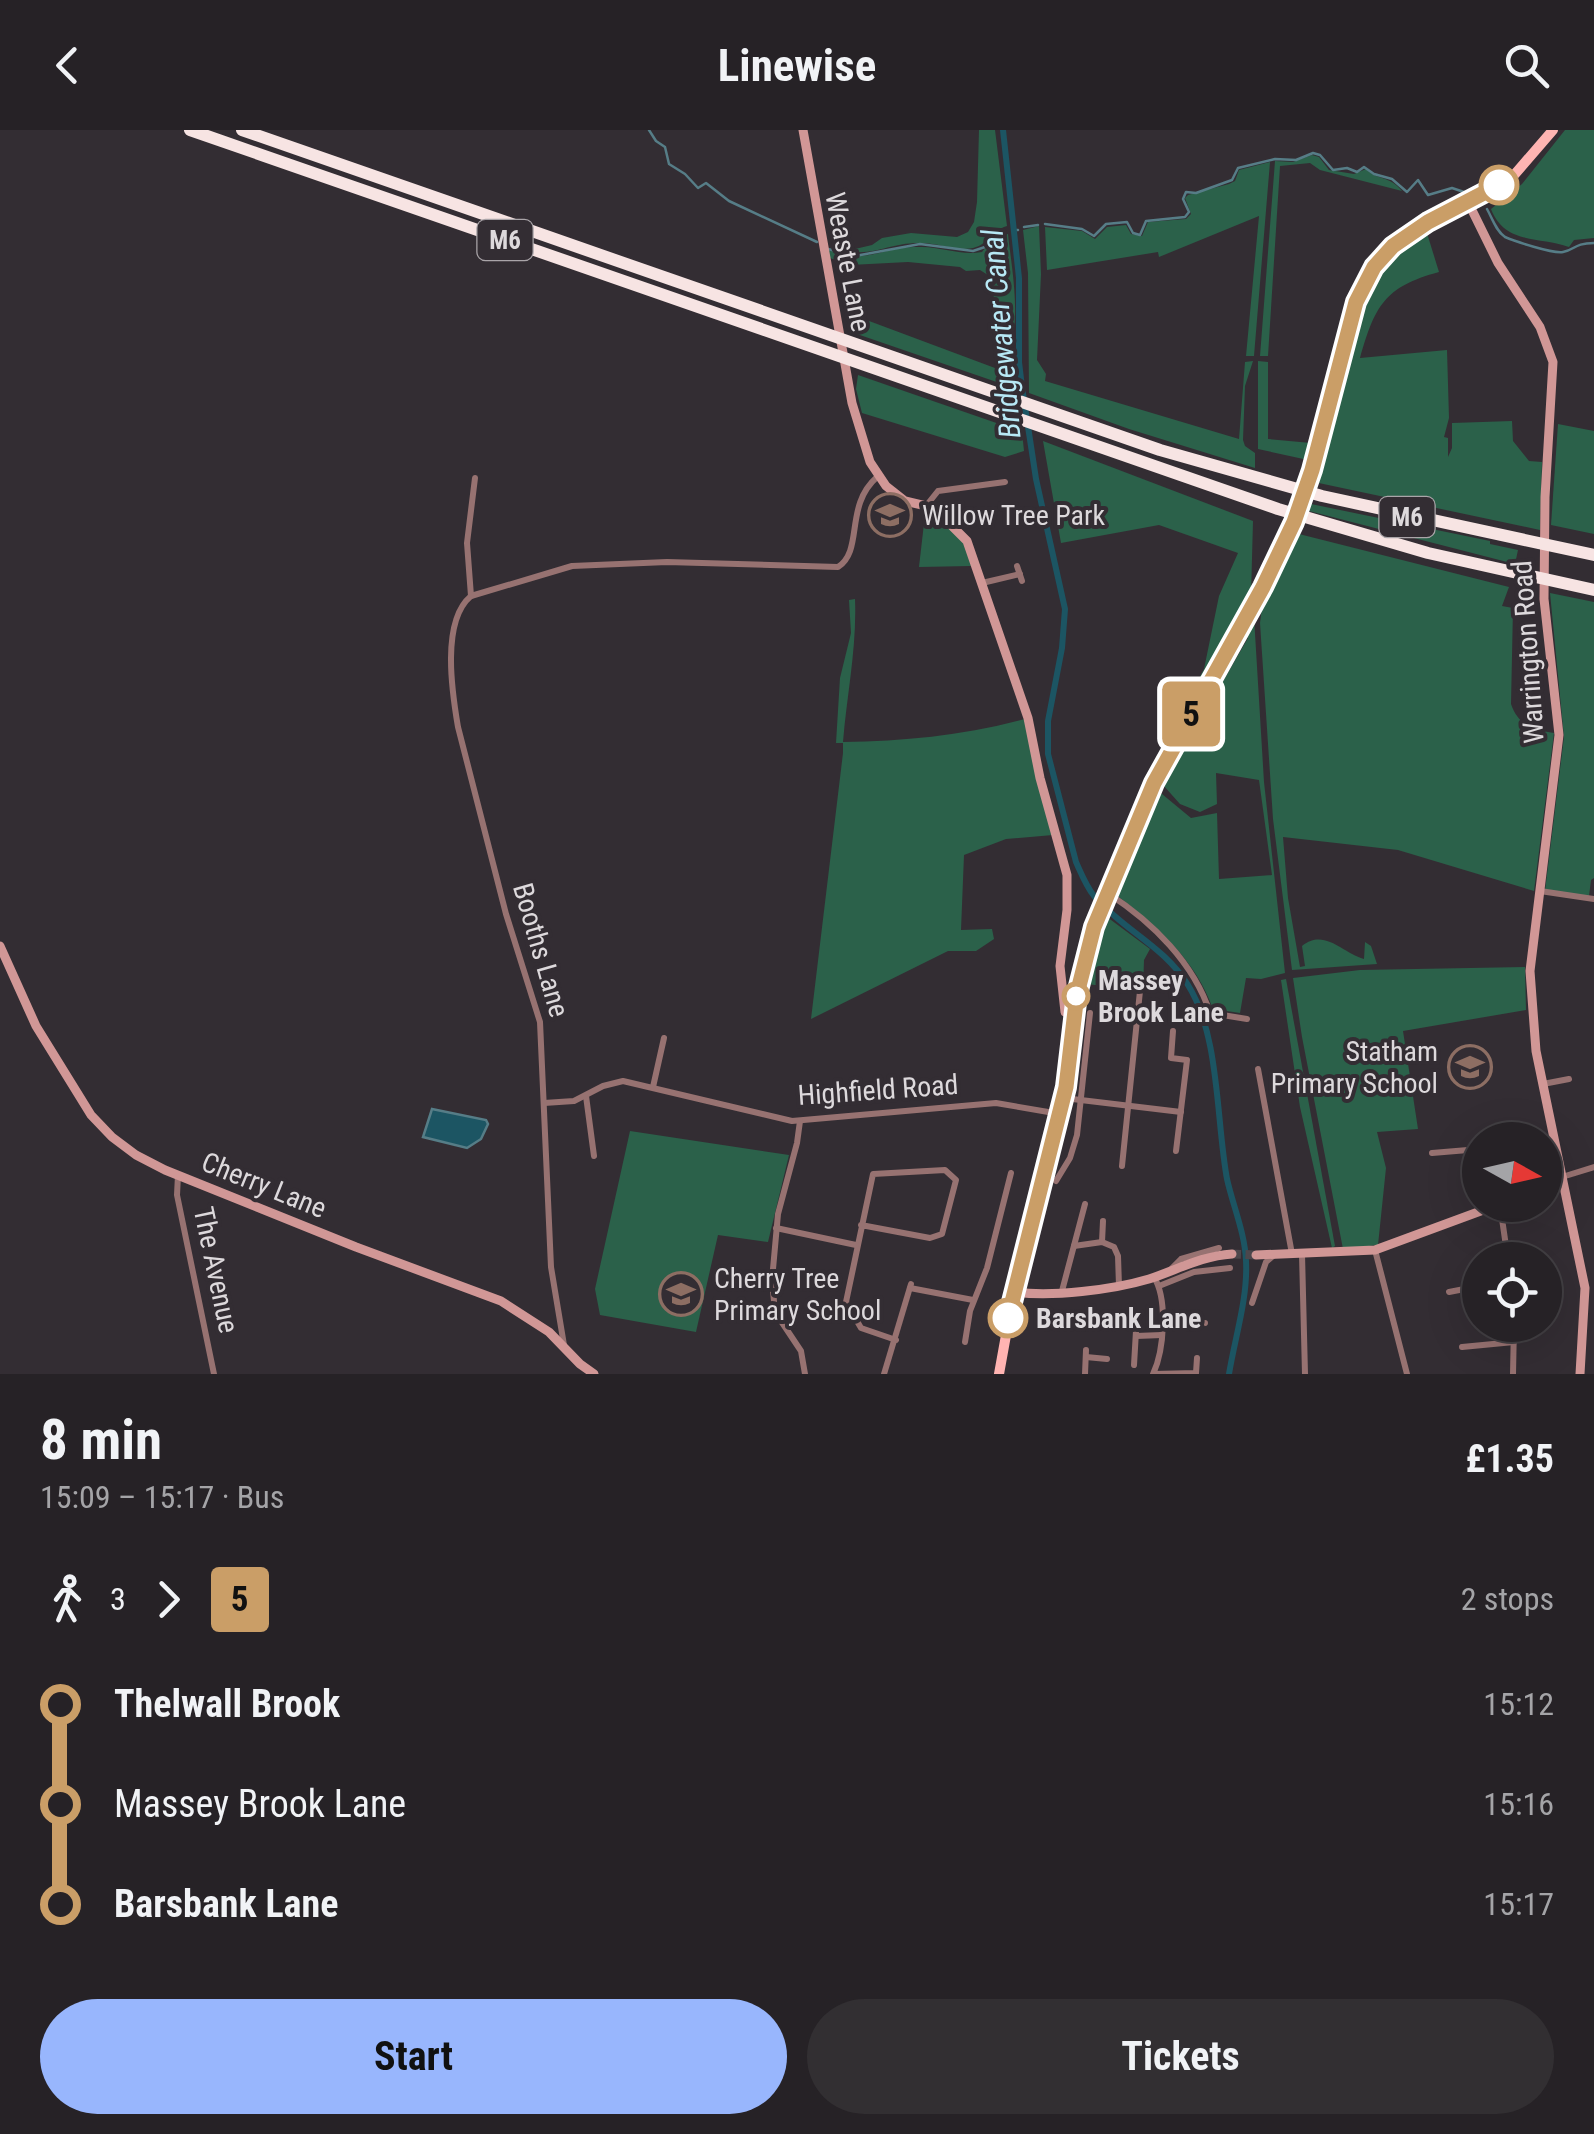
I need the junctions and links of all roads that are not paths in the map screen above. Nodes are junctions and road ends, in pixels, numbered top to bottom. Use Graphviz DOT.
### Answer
graph roads {
  1 [pos="190,130"];
  2 [pos="242,130"];
  3 [pos="803,130"];
  4 [pos="1553,130"];
  5 [pos="1468,202"];
  6 [pos="877,477"];
  7 [pos="475,478"];
  8 [pos="1005,482"];
  9 [pos="926,506"];
  10 [pos="1594,555"];
  11 [pos="1020,574"];
  12 [pos="982,583"];
  13 [pos="1594,590"];
  14 [pos="471,596"];
  15 [pos="1538,890"];
  16 [pos="1594,899"];
  17 [pos="1106,900"];
  18 [pos="0,946"];
  19 [pos="1140,991"];
  20 [pos="1090,1013"];
  21 [pos="1074,1017"];
  22 [pos="1247,1019"];
  23 [pos="1173,1031"];
  24 [pos="664,1038"];
  25 [pos="1258,1067"];
  26 [pos="1569,1079"];
  27 [pos="1542,1084"];
  28 [pos="653,1087"];
  29 [pos="586,1096"];
  30 [pos="1064,1098"];
  31 [pos="1081,1100"];
  32 [pos="544,1103"];
  33 [pos="1130,1106"];
  34 [pos="1180,1112"];
  35 [pos="1060,1114"];
  36 [pos="800,1121"];
  37 [pos="1550,1122"];
  38 [pos="1176,1151"];
  39 [pos="1462,1153"];
  40 [pos="1432,1154"];
  41 [pos="594,1156"];
  42 [pos="1122,1166"];
  43 [pos="1594,1168"];
  44 [pos="1011,1172"];
  45 [pos="178,1175"];
  46 [pos="1562,1178"];
  47 [pos="1056,1182"];
  48 [pos="1085,1204"];
  49 [pos="1462,1218"];
  50 [pos="1103,1221"];
  51 [pos="861,1226"];
  52 [pos="776,1228"];
  53 [pos="1102,1242"];
  54 [pos="856,1246"];
  55 [pos="1074,1246"];
  56 [pos="1220,1248"];
  57 [pos="1375,1250"];
  58 [pos="1232,1254"];
  59 [pos="1297,1254"];
  60 [pos="1256,1255"];
  61 [pos="1274,1256"];
  62 [pos="1230,1268"];
  63 [pos="1172,1269"];
  64 [pos="1156,1282"];
  65 [pos="1119,1286"];
  66 [pos="1016,1287"];
  67 [pos="1462,1289"];
  68 [pos="1062,1292"];
  69 [pos="1449,1292"];
  70 [pos="973,1300"];
  71 [pos="1252,1303"];
  72 [pos="1205,1323"];
  73 [pos="561,1326"];
  74 [pos="1162,1330"];
  75 [pos="548,1332"];
  76 [pos="896,1340"];
  77 [pos="965,1342"];
  78 [pos="1514,1342"];
  79 [pos="1462,1348"];
  80 [pos="564,1350"];
  81 [pos="1107,1358"];
  82 [pos="1196,1358"];
  83 [pos="1134,1366"];
  84 [pos="214,1374"];
  85 [pos="594,1374"];
  86 [pos="805,1374"];
  87 [pos="884,1374"];
  88 [pos="999,1374"];
  89 [pos="1085,1374"];
  90 [pos="1153,1374"];
  91 [pos="1305,1374"];
  92 [pos="1407,1374"];
  93 [pos="1513,1374"];
  94 [pos="1580,1374"];
  1 -- 13 [label="highway, M6"];
  2 -- 10 [label="highway, M6"];
  3 -- 6 [label="street, Weaste Lane"];
  4 -- 5 [label="main road"];
  5 -- 15 [label="street, Warrington Road"];
  5 -- 17 [label="main road"];
  6 -- 9 [label="street"];
  6 -- 14 [label="street"];
  7 -- 14 [label="street, Booths Lane"];
  8 -- 9 [label="street"];
  9 -- 12 [label="street"];
  11 -- 12 [label="street"];
  12 -- 21 [label="street"];
  14 -- 32 [label="street, Booths Lane"];
  15 -- 16 [label="street"];
  15 -- 27 [label="street, Warrington Road"];
  17 -- 21 [label="main road"];
  17 -- 22 [label="street"];
  18 -- 45 [label="street, Cherry Lane"];
  19 -- 33 [label="street"];
  20 -- 31 [label="street"];
  21 -- 30 [label="main road"];
  23 -- 34 [label="street"];
  24 -- 28 [label="street"];
  25 -- 59 [label="street"];
  26 -- 27 [label="street"];
  27 -- 37 [label="street, Warrington Road"];
  28 -- 29 [label="street, Highfield Road"];
  28 -- 36 [label="street, Highfield Road"];
  29 -- 32 [label="street, Highfield Road"];
  29 -- 41 [label="street"];
  30 -- 31 [label="street"];
  30 -- 35 [label="main road"];
  31 -- 33 [label="street"];
  31 -- 47 [label="street"];
  32 -- 73 [label="street, Booths Lane"];
  33 -- 34 [label="street"];
  33 -- 42 [label="street"];
  34 -- 38 [label="street"];
  35 -- 36 [label="street, Highfield Road"];
  35 -- 66 [label="main road"];
  36 -- 52 [label="street"];
  39 -- 40 [label="street"];
  43 -- 46 [label="street"];
  44 -- 70 [label="street"];
  45 -- 75 [label="street, Cherry Lane"];
  45 -- 84 [label="street, The Avenue"];
  46 -- 94 [label="street, Warrington Road"];
  48 -- 55 [label="street"];
  49 -- 57 [label="street"];
  50 -- 53 [label="street"];
  51 -- 51 [label="street"];
  51 -- 54 [label="street"];
  52 -- 54 [label="street"];
  52 -- 86 [label="street"];
  53 -- 55 [label="street"];
  53 -- 65 [label="street"];
  54 -- 76 [label="street"];
  55 -- 68 [label="street"];
  56 -- 63 [label="street"];
  57 -- 59 [label="street"];
  57 -- 92 [label="street"];
  58 -- 63 [label="street"];
  59 -- 61 [label="street"];
  59 -- 91 [label="street"];
  60 -- 61 [label="street"];
  61 -- 71 [label="street"];
  62 -- 64 [label="street"];
  63 -- 64 [label="street"];
  64 -- 65 [label="street"];
  64 -- 74 [label="street"];
  65 -- 68 [label="street"];
  66 -- 68 [label="street"];
  66 -- 88 [label="main road"];
  67 -- 69 [label="street"];
  70 -- 76 [label="street"];
  70 -- 77 [label="street"];
  72 -- 74 [label="street"];
  73 -- 75 [label="street"];
  73 -- 80 [label="street, Booths Lane"];
  74 -- 83 [label="street"];
  74 -- 90 [label="street"];
  75 -- 80 [label="street, Cherry Lane"];
  76 -- 87 [label="street"];
  78 -- 79 [label="street"];
  78 -- 93 [label="street"];
  80 -- 85 [label="street, Cherry Lane"];
  81 -- 89 [label="street"];
  82 -- 90 [label="street"];
}
